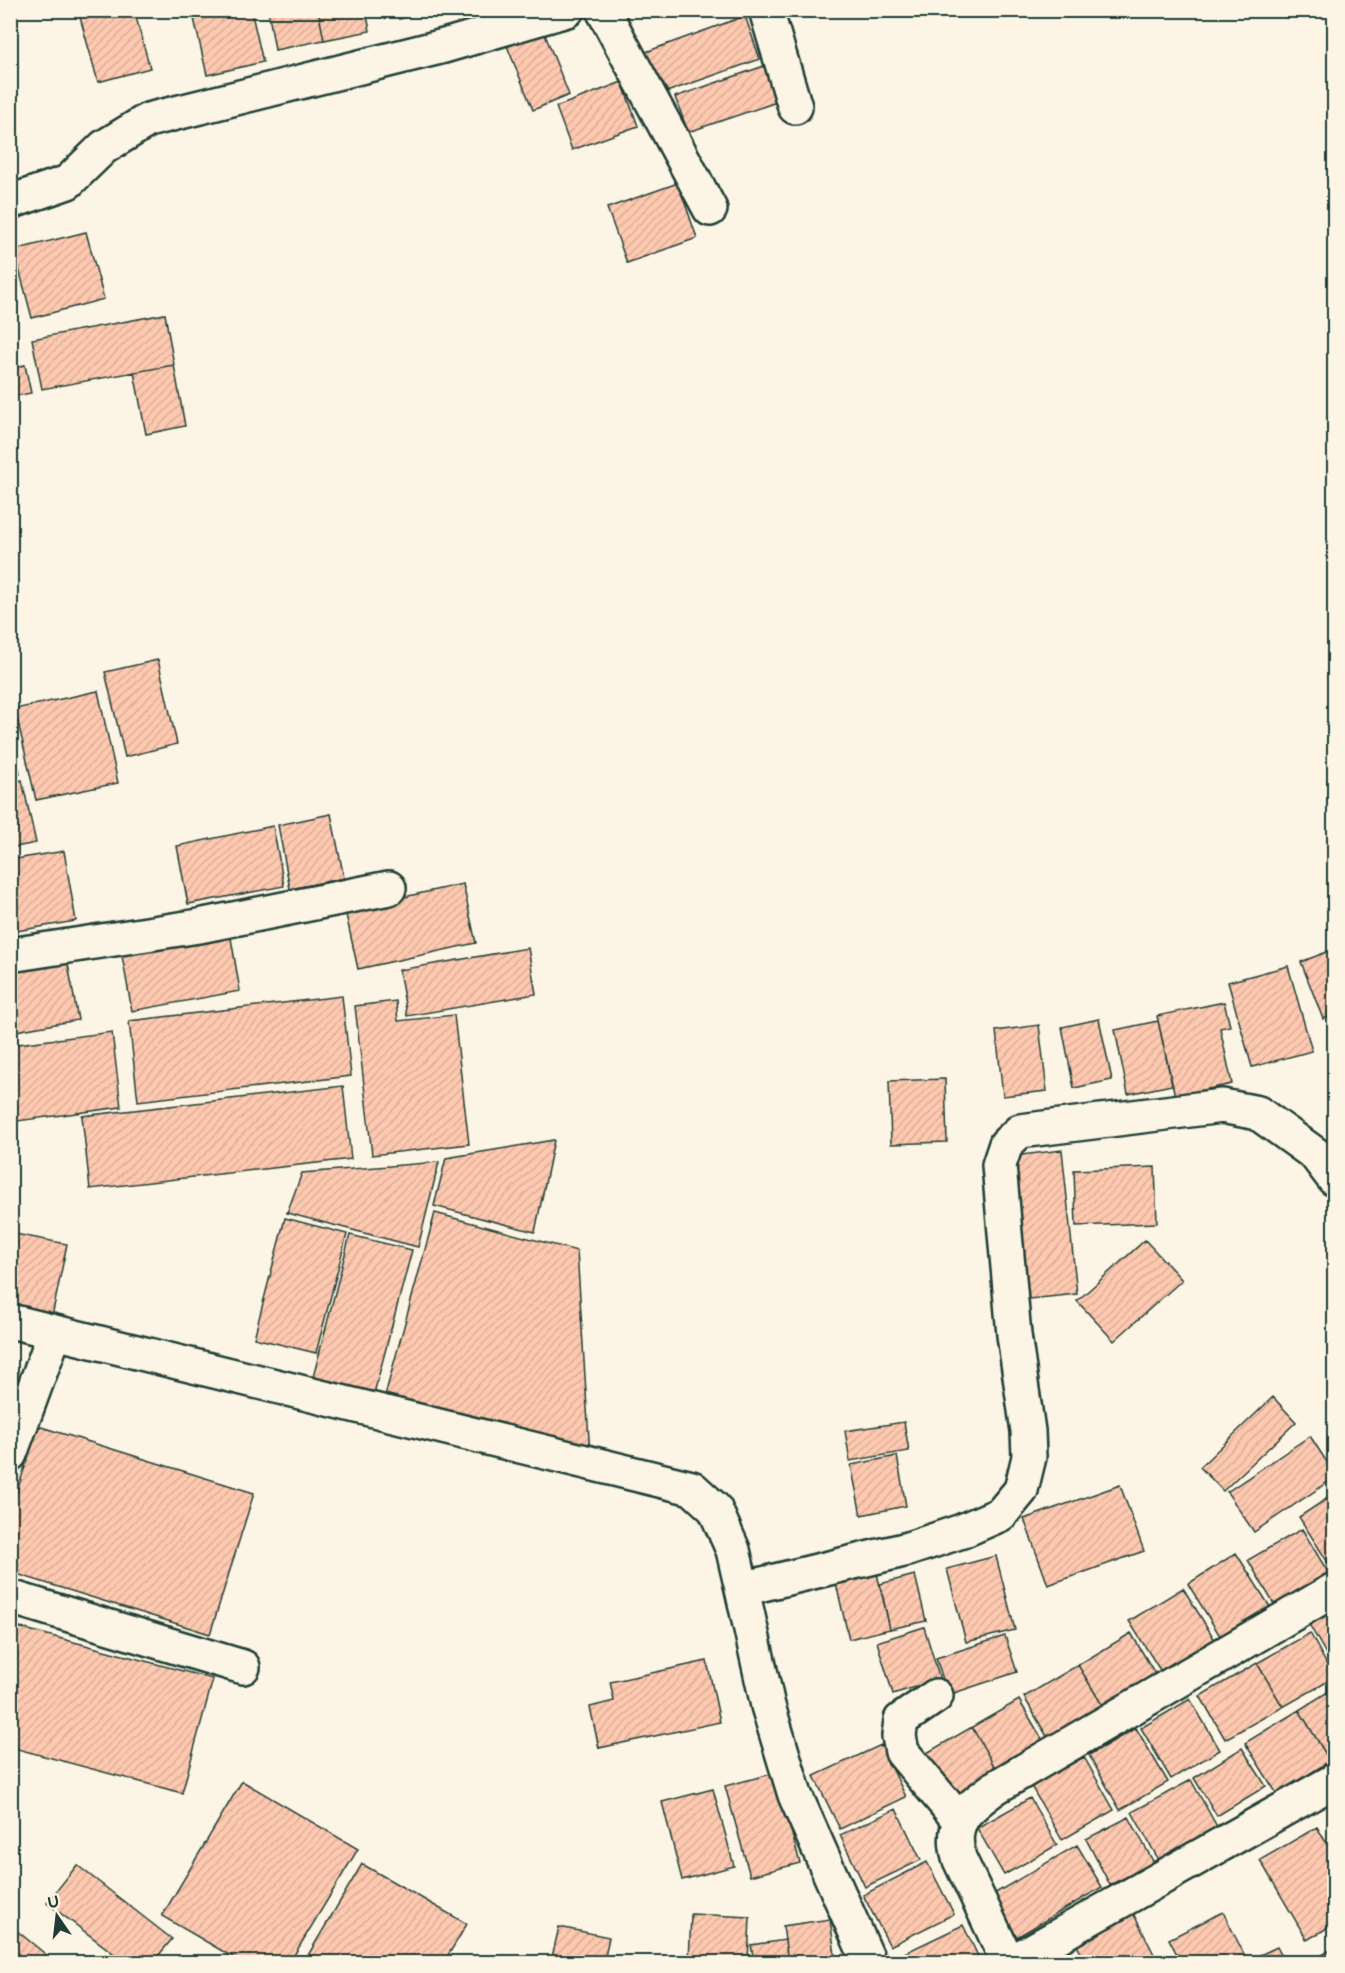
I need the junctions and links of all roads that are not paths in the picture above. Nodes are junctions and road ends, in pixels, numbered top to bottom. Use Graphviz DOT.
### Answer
graph roads {
  1 [pos="567,10"];
  2 [pos="603,10"];
  3 [pos="766,10"];
  4 [pos="795,107"];
  5 [pos="10,202"];
  6 [pos="710,209"];
  7 [pos="388,888"];
  8 [pos="10,955"];
  9 [pos="1335,1179"];
  10 [pos="10,1321"];
  11 [pos="55,1332"];
  12 [pos="10,1454"];
  13 [pos="742,1589"];
  14 [pos="1335,1590"];
  15 [pos="10,1597"];
  16 [pos="243,1667"];
  17 [pos="936,1696"];
  18 [pos="1335,1781"];
  19 [pos="959,1820"];
  20 [pos="869,1962"];
  21 [pos="1010,1962"];
  1 -- 5 [label="street"];
  2 -- 6 [label="street"];
  3 -- 4 [label="street"];
  7 -- 8 [label="street"];
  9 -- 13 [label="street"];
  10 -- 11 [label="street"];
  11 -- 12 [label="street"];
  11 -- 13 [label="street"];
  13 -- 20 [label="street"];
  14 -- 19 [label="street"];
  15 -- 16 [label="street"];
  17 -- 19 [label="street"];
  18 -- 21 [label="street"];
  19 -- 21 [label="street"];
}
